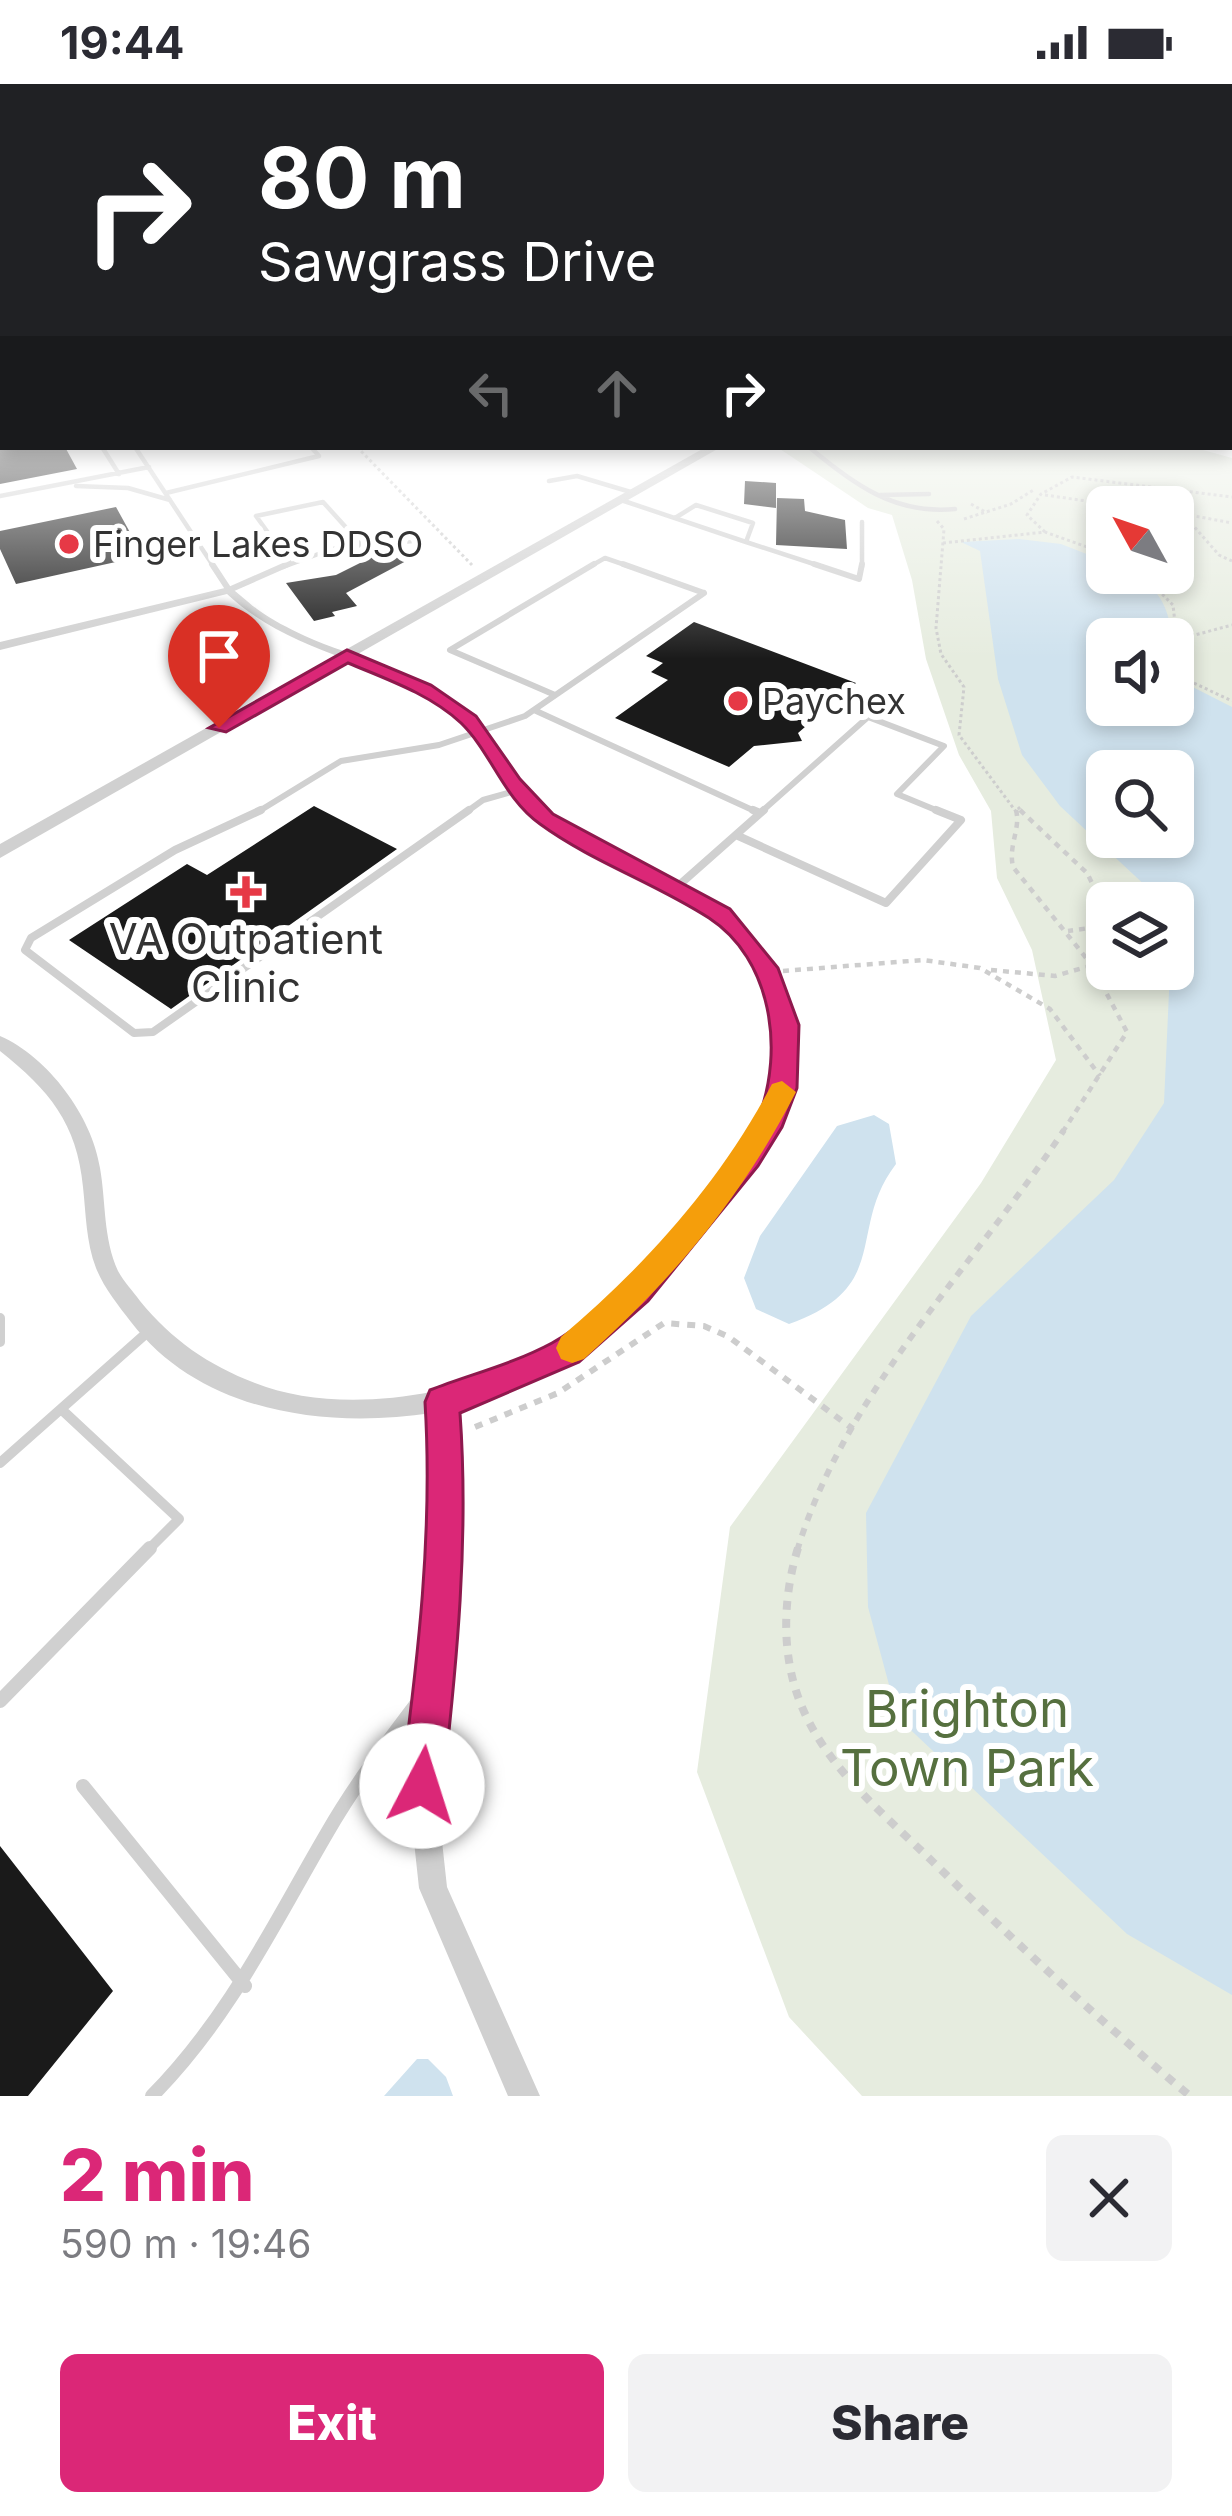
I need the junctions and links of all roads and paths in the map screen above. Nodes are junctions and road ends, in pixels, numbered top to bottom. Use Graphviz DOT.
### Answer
graph roads {
  1 [pos="124,472"];
  2 [pos="152,472"];
  3 [pos="260,472"];
  4 [pos="381,472"];
  5 [pos="671,472"];
  6 [pos="843,472"];
  7 [pos="118,473"];
  8 [pos="549,481"];
  9 [pos="45,487"];
  10 [pos="128,488"];
  11 [pos="929,494"];
  12 [pos="1041,494"];
  13 [pos="875,495"];
  14 [pos="0,496"];
  15 [pos="628,496"];
  16 [pos="168,497"];
  17 [pos="1232,497"];
  18 [pos="1086,501"];
  19 [pos="971,504"];
  20 [pos="955,509"];
  21 [pos="929,513"];
  22 [pos="987,513"];
  23 [pos="1194,516"];
  24 [pos="675,518"];
  25 [pos="959,520"];
  26 [pos="862,522"];
  27 [pos="1232,523"];
  28 [pos="1194,525"];
  29 [pos="1045,532"];
  30 [pos="413,541"];
  31 [pos="746,542"];
  32 [pos="361,544"];
  33 [pos="942,544"];
  34 [pos="1086,547"];
  35 [pos="1232,561"];
  36 [pos="290,563"];
  37 [pos="475,570"];
  38 [pos="229,590"];
  39 [pos="1232,625"];
  40 [pos="1194,635"];
  41 [pos="0,646"];
  42 [pos="347,656"];
  43 [pos="1194,682"];
  44 [pos="555,695"];
  45 [pos="1232,701"];
  46 [pos="533,710"];
  47 [pos="480,734"];
  48 [pos="518,790"];
  49 [pos="1016,805"];
  50 [pos="760,813"];
  51 [pos="736,835"];
  52 [pos="0,852"];
  53 [pos="678,886"];
  54 [pos="1068,931"];
  55 [pos="1086,962"];
  56 [pos="1086,966"];
  57 [pos="985,970"];
  58 [pos="782,971"];
  59 [pos="1106,990"];
  60 [pos="0,1042"];
  61 [pos="1100,1076"];
  62 [pos="0,1318"];
  63 [pos="151,1330"];
  64 [pos="0,1342"];
  65 [pos="442,1402"];
  66 [pos="61,1409"];
  67 [pos="475,1427"];
  68 [pos="853,1429"];
  69 [pos="0,1463"];
  70 [pos="432,1683"];
  71 [pos="0,1701"];
  72 [pos="83,1786"];
  73 [pos="244,1986"];
  74 [pos="152,2096"];
  75 [pos="524,2096"];
  76 [pos="1190,2096"];
  1 -- 7 [label="lane"];
  2 -- 16 [label="lane"];
  3 -- 16 [label="lane"];
  4 -- 37 [label="path"];
  5 -- 15 [label="street"];
  6 -- 13 [label="lane"];
  7 -- 9 [label="lane"];
  7 -- 10 [label="lane"];
  8 -- 15 [label="lane"];
  9 -- 10 [label="lane"];
  9 -- 14 [label="lane"];
  10 -- 16 [label="lane"];
  11 -- 13 [label="lane"];
  12 -- 17 [label="path"];
  12 -- 18 [label="path"];
  12 -- 22 [label="path"];
  12 -- 29 [label="path"];
  13 -- 21 [label="lane"];
  15 -- 24 [label="lane"];
  15 -- 42 [label="street"];
  16 -- 38 [label="lane"];
  19 -- 22 [label="path"];
  20 -- 21 [label="lane"];
  21 -- 33 [label="path"];
  22 -- 25 [label="path"];
  23 -- 27 [label="path"];
  24 -- 31 [label="lane"];
  24 -- 31 [label="lane"];
  26 -- 31 [label="lane"];
  28 -- 35 [label="path"];
  29 -- 33 [label="path"];
  29 -- 34 [label="path"];
  30 -- 32 [label="lane"];
  32 -- 36 [label="lane"];
  32 -- 36 [label="lane"];
  33 -- 49 [label="path"];
  36 -- 38 [label="lane"];
  38 -- 41 [label="street"];
  38 -- 42 [label="street"];
  39 -- 40 [label="path"];
  42 -- 47 [label="street"];
  42 -- 52 [label="street"];
  43 -- 45 [label="path"];
  44 -- 44 [label="lane"];
  44 -- 46 [label="lane"];
  46 -- 47 [label="lane"];
  46 -- 50 [label="lane"];
  47 -- 48 [label="street"];
  47 -- 48 [label="lane"];
  48 -- 53 [label="street"];
  49 -- 54 [label="path"];
  49 -- 54 [label="path"];
  50 -- 51 [label="lane"];
  50 -- 51 [label="lane"];
  51 -- 53 [label="lane"];
  53 -- 65 [label="street"];
  54 -- 55 [label="path"];
  56 -- 57 [label="path"];
  57 -- 58 [label="path"];
  57 -- 61 [label="path"];
  59 -- 61 [label="path"];
  60 -- 63 [label="street"];
  61 -- 68 [label="path"];
  62 -- 64 [label="lane"];
  63 -- 65 [label="street"];
  63 -- 66 [label="lane"];
  65 -- 70 [label="street"];
  66 -- 69 [label="lane"];
  66 -- 71 [label="lane"];
  67 -- 68 [label="path"];
  68 -- 76 [label="path"];
  70 -- 73 [label="lane"];
  70 -- 75 [label="street"];
  72 -- 73 [label="lane"];
  73 -- 74 [label="lane"];
}
